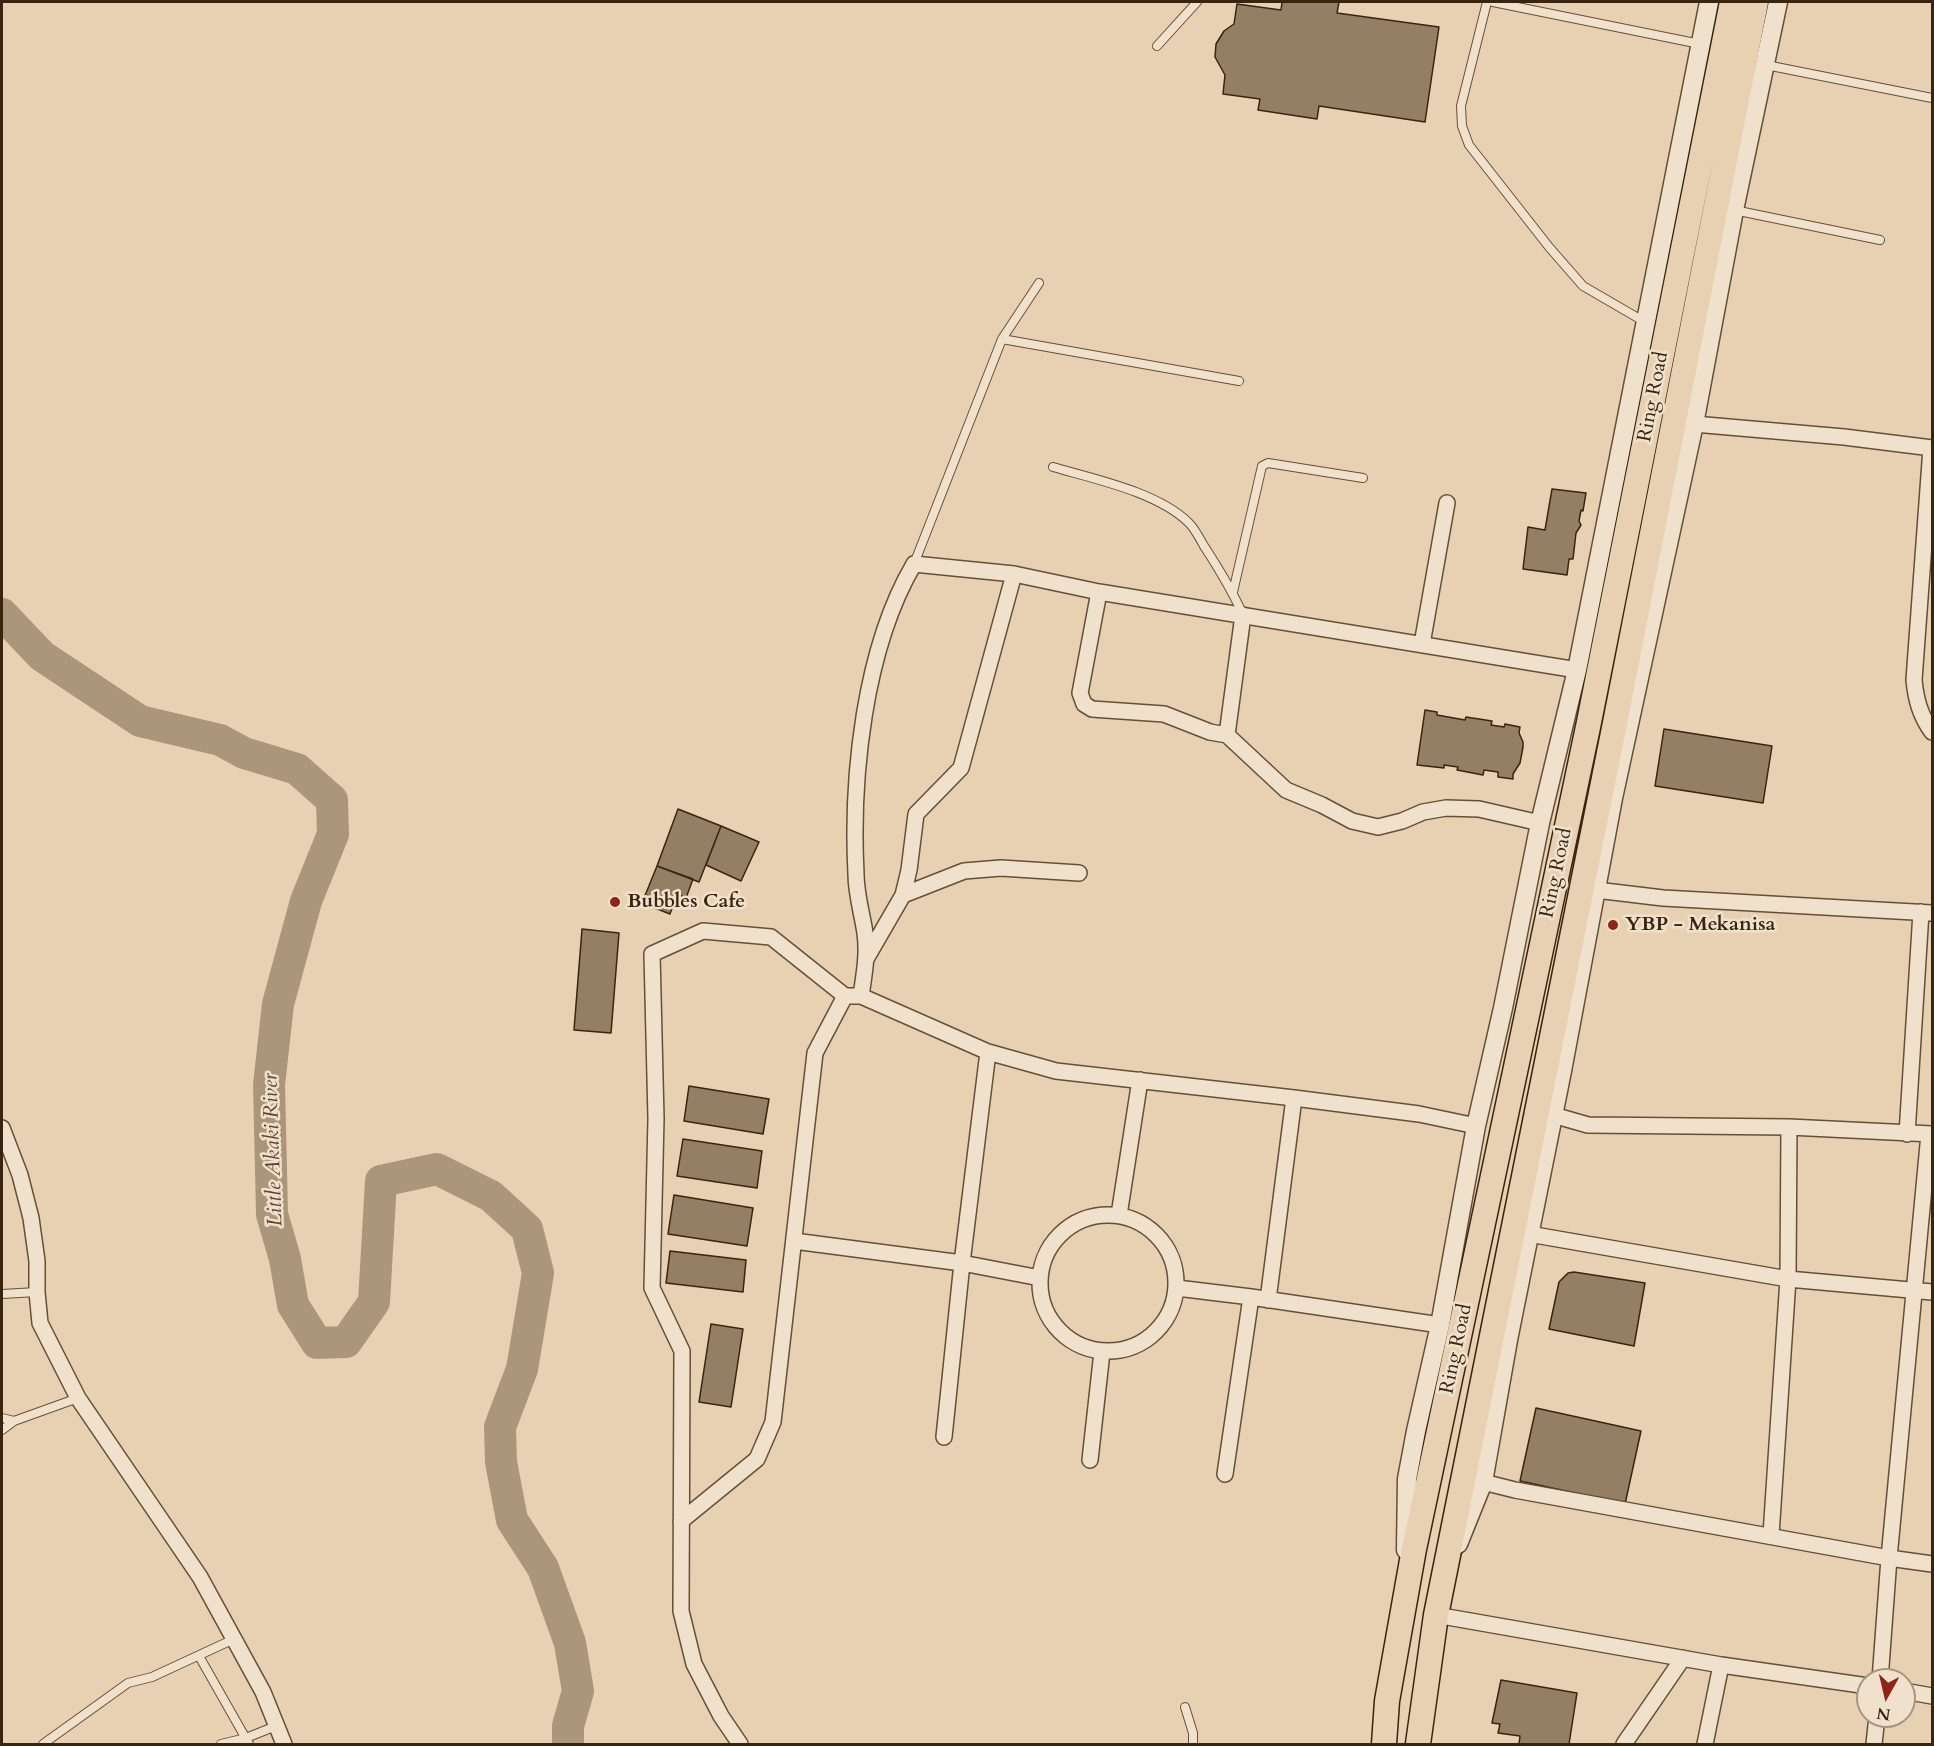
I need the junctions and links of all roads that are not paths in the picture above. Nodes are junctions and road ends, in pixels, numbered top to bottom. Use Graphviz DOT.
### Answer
graph roads {
  1 [pos="1197,2"];
  2 [pos="1487,2"];
  3 [pos="1493,2"];
  4 [pos="1708,2"];
  5 [pos="1732,2"];
  6 [pos="1756,2"];
  7 [pos="1778,2"];
  8 [pos="1700,44"];
  9 [pos="1157,46"];
  10 [pos="1766,65"];
  11 [pos="1932,98"];
  12 [pos="1734,210"];
  13 [pos="1880,240"];
  14 [pos="1039,283"];
  15 [pos="1646,323"];
  16 [pos="1002,339"];
  17 [pos="1239,381"];
  18 [pos="1694,424"];
  19 [pos="1932,448"];
  20 [pos="1053,467"];
  21 [pos="1363,478"];
  22 [pos="1447,503"];
  23 [pos="914,564"];
  24 [pos="1014,574"];
  25 [pos="1099,592"];
  26 [pos="1233,592"];
  27 [pos="1243,615"];
  28 [pos="1422,644"];
  29 [pos="1577,670"];
  30 [pos="1932,732"];
  31 [pos="1227,735"];
  32 [pos="1540,823"];
  33 [pos="1079,873"];
  34 [pos="1596,890"];
  35 [pos="903,896"];
  36 [pos="1927,912"];
  37 [pos="866,959"];
  38 [pos="845,996"];
  39 [pos="861,996"];
  40 [pos="988,1052"];
  41 [pos="1140,1080"];
  42 [pos="1294,1098"];
  43 [pos="1553,1115"];
  44 [pos="1476,1126"];
  45 [pos="1790,1127"];
  46 [pos="2,1128"];
  47 [pos="1907,1134"];
  48 [pos="1931,1134"];
  49 [pos="1119,1215"];
  50 [pos="1529,1234"];
  51 [pos="794,1241"];
  52 [pos="962,1263"];
  53 [pos="1040,1278"];
  54 [pos="1788,1279"];
  55 [pos="1177,1288"];
  56 [pos="1914,1290"];
  57 [pos="37,1292"];
  58 [pos="1932,1292"];
  59 [pos="2,1294"];
  60 [pos="1251,1297"];
  61 [pos="1268,1300"];
  62 [pos="1440,1325"];
  63 [pos="1102,1352"];
  64 [pos="78,1398"];
  65 [pos="2,1418"];
  66 [pos="14,1421"];
  67 [pos="2,1430"];
  68 [pos="944,1437"];
  69 [pos="1090,1460"];
  70 [pos="1226,1474"];
  71 [pos="1483,1482"];
  72 [pos="681,1521"];
  73 [pos="1771,1535"];
  74 [pos="1889,1558"];
  75 [pos="1932,1564"];
  76 [pos="1443,1579"];
  77 [pos="1407,1586"];
  78 [pos="1436,1615"];
  79 [pos="234,1639"];
  80 [pos="199,1656"];
  81 [pos="1683,1658"];
  82 [pos="1721,1665"];
  83 [pos="1881,1668"];
  84 [pos="1856,1684"];
  85 [pos="1916,1693"];
  86 [pos="1932,1696"];
  87 [pos="1185,1707"];
  88 [pos="276,1726"];
  89 [pos="1876,1728"];
  90 [pos="248,1741"];
  91 [pos="43,1744"];
  92 [pos="221,1744"];
  93 [pos="284,1744"];
  94 [pos="740,1744"];
  95 [pos="1192,1744"];
  96 [pos="1384,1744"];
  97 [pos="1418,1744"];
  98 [pos="1624,1744"];
  99 [pos="1705,1744"];
  100 [pos="1874,1744"];
  1 -- 9 [label="lane"];
  2 -- 15 [label="lane"];
  3 -- 8 [label="lane"];
  4 -- 8 [label="street"];
  5 -- 77 [label="highway, Ring Road"];
  6 -- 76 [label="highway, Ring Road"];
  7 -- 10 [label="street"];
  8 -- 15 [label="street"];
  10 -- 11 [label="lane"];
  10 -- 12 [label="street"];
  12 -- 13 [label="lane"];
  12 -- 18 [label="street"];
  14 -- 16 [label="lane"];
  15 -- 29 [label="street"];
  16 -- 17 [label="lane"];
  16 -- 23 [label="lane"];
  18 -- 19 [label="street"];
  18 -- 34 [label="street"];
  19 -- 30 [label="street"];
  20 -- 26 [label="lane"];
  21 -- 26 [label="lane"];
  22 -- 28 [label="street"];
  23 -- 24 [label="street"];
  23 -- 37 [label="street"];
  24 -- 25 [label="street"];
  24 -- 35 [label="street"];
  25 -- 27 [label="street"];
  25 -- 31 [label="street"];
  26 -- 27 [label="lane"];
  27 -- 28 [label="street"];
  27 -- 31 [label="street"];
  28 -- 29 [label="street"];
  29 -- 32 [label="street"];
  31 -- 32 [label="street"];
  32 -- 44 [label="street"];
  33 -- 35 [label="street"];
  34 -- 36 [label="street"];
  34 -- 43 [label="street"];
  35 -- 37 [label="street"];
  36 -- 47 [label="street"];
  37 -- 39 [label="street"];
  38 -- 39 [label="street"];
  38 -- 51 [label="street"];
  38 -- 72 [label="street"];
  39 -- 40 [label="street"];
  40 -- 41 [label="street"];
  40 -- 52 [label="street"];
  41 -- 42 [label="street"];
  41 -- 49 [label="street"];
  42 -- 44 [label="street"];
  42 -- 61 [label="street"];
  43 -- 45 [label="street"];
  43 -- 50 [label="street"];
  44 -- 62 [label="street"];
  45 -- 47 [label="street"];
  45 -- 54 [label="street"];
  46 -- 57 [label="street"];
  47 -- 48 [label="street"];
  48 -- 56 [label="street"];
  49 -- 53 [label="street"];
  49 -- 55 [label="street"];
  50 -- 54 [label="street"];
  50 -- 71 [label="street"];
  51 -- 52 [label="street"];
  51 -- 72 [label="street"];
  52 -- 53 [label="street"];
  52 -- 68 [label="street"];
  53 -- 63 [label="street"];
  54 -- 56 [label="street"];
  54 -- 73 [label="street"];
  55 -- 60 [label="street"];
  55 -- 63 [label="street"];
  56 -- 58 [label="street"];
  56 -- 74 [label="street"];
  57 -- 59 [label="lane"];
  57 -- 64 [label="street"];
  60 -- 61 [label="street"];
  60 -- 70 [label="street"];
  61 -- 62 [label="street"];
  62 -- 77 [label="street"];
  63 -- 69 [label="street"];
  64 -- 66 [label="lane"];
  64 -- 79 [label="street"];
  65 -- 66 [label="lane"];
  66 -- 67 [label="lane"];
  71 -- 73 [label="street"];
  71 -- 76 [label="street"];
  72 -- 94 [label="street"];
  73 -- 74 [label="street"];
  74 -- 75 [label="street"];
  74 -- 83 [label="street"];
  76 -- 78 [label="highway, Ring Road"];
  77 -- 96 [label="highway, Ring Road"];
  78 -- 81 [label="street"];
  78 -- 97 [label="highway, Ring Road"];
  79 -- 80 [label="lane"];
  79 -- 88 [label="street"];
  80 -- 90 [label="lane"];
  80 -- 91 [label="lane"];
  81 -- 82 [label="street"];
  81 -- 98 [label="street"];
  82 -- 84 [label="street"];
  82 -- 99 [label="street"];
  85 -- 86 [label="street"];
  87 -- 95 [label="lane"];
  88 -- 90 [label="lane"];
  88 -- 93 [label="street"];
  89 -- 100 [label="street"];
  90 -- 92 [label="lane"];
}
